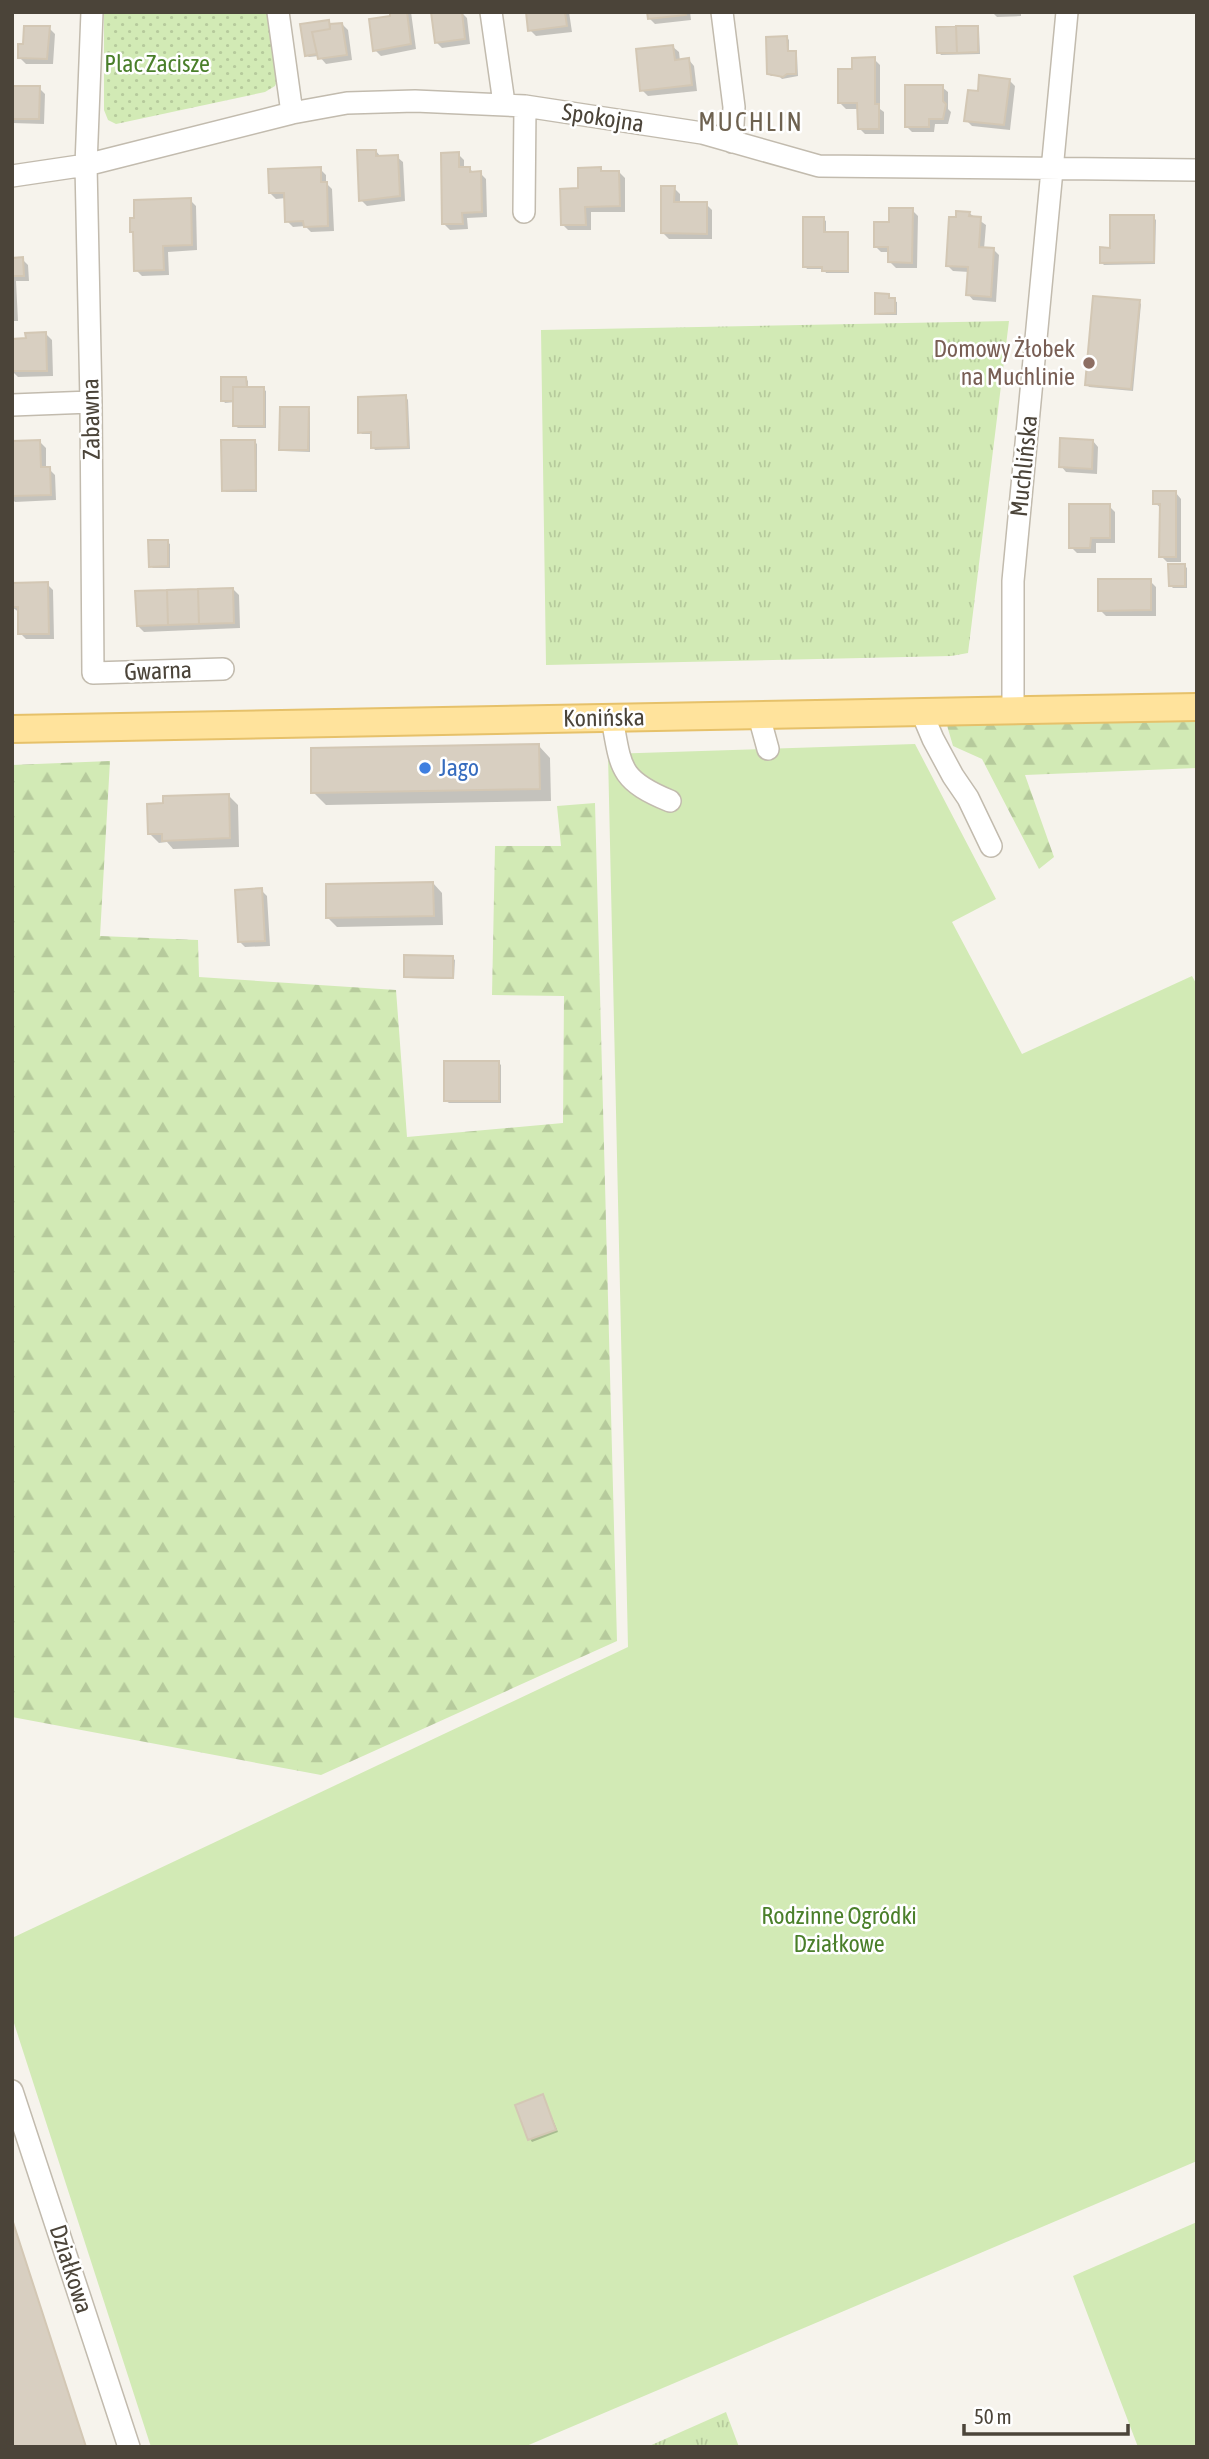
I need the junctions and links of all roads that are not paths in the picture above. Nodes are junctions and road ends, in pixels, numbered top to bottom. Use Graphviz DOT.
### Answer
graph roads {
  1 [pos="92,12"];
  2 [pos="278,12"];
  3 [pos="491,12"];
  4 [pos="722,12"];
  5 [pos="1067,12"];
  6 [pos="515,105"];
  7 [pos="292,113"];
  8 [pos="732,142"];
  9 [pos="86,165"];
  10 [pos="1054,169"];
  11 [pos="1197,170"];
  12 [pos="12,176"];
  13 [pos="524,212"];
  14 [pos="91,402"];
  15 [pos="12,405"];
  16 [pos="223,669"];
  17 [pos="93,673"];
  18 [pos="1197,707"];
  19 [pos="1013,711"];
  20 [pos="922,713"];
  21 [pos="759,716"];
  22 [pos="612,718"];
  23 [pos="12,729"];
  24 [pos="768,749"];
  25 [pos="670,801"];
  26 [pos="991,846"];
  27 [pos="12,2091"];
  28 [pos="129,2447"];
  1 -- 9 [label="street, Zabawna"];
  2 -- 7 [label="street"];
  3 -- 6 [label="street"];
  4 -- 8 [label="street"];
  5 -- 10 [label="street, Muchlińska"];
  6 -- 7 [label="street, Spokojna"];
  6 -- 8 [label="street, Spokojna"];
  6 -- 13 [label="street"];
  7 -- 9 [label="street, Spokojna"];
  8 -- 10 [label="street, Spokojna"];
  9 -- 12 [label="street, Spokojna"];
  9 -- 14 [label="street, Zabawna"];
  10 -- 11 [label="street, Spokojna"];
  10 -- 19 [label="street, Muchlińska"];
  14 -- 15 [label="street"];
  14 -- 17 [label="street, Zabawna"];
  16 -- 17 [label="street, Gwarna"];
  18 -- 19 [label="main road, Konińska"];
  19 -- 20 [label="main road, Konińska"];
  20 -- 21 [label="main road, Konińska"];
  20 -- 26 [label="street"];
  21 -- 22 [label="main road, Konińska"];
  21 -- 24 [label="street"];
  22 -- 23 [label="main road, Konińska"];
  22 -- 25 [label="street"];
  27 -- 28 [label="street, Działkowa"];
}
